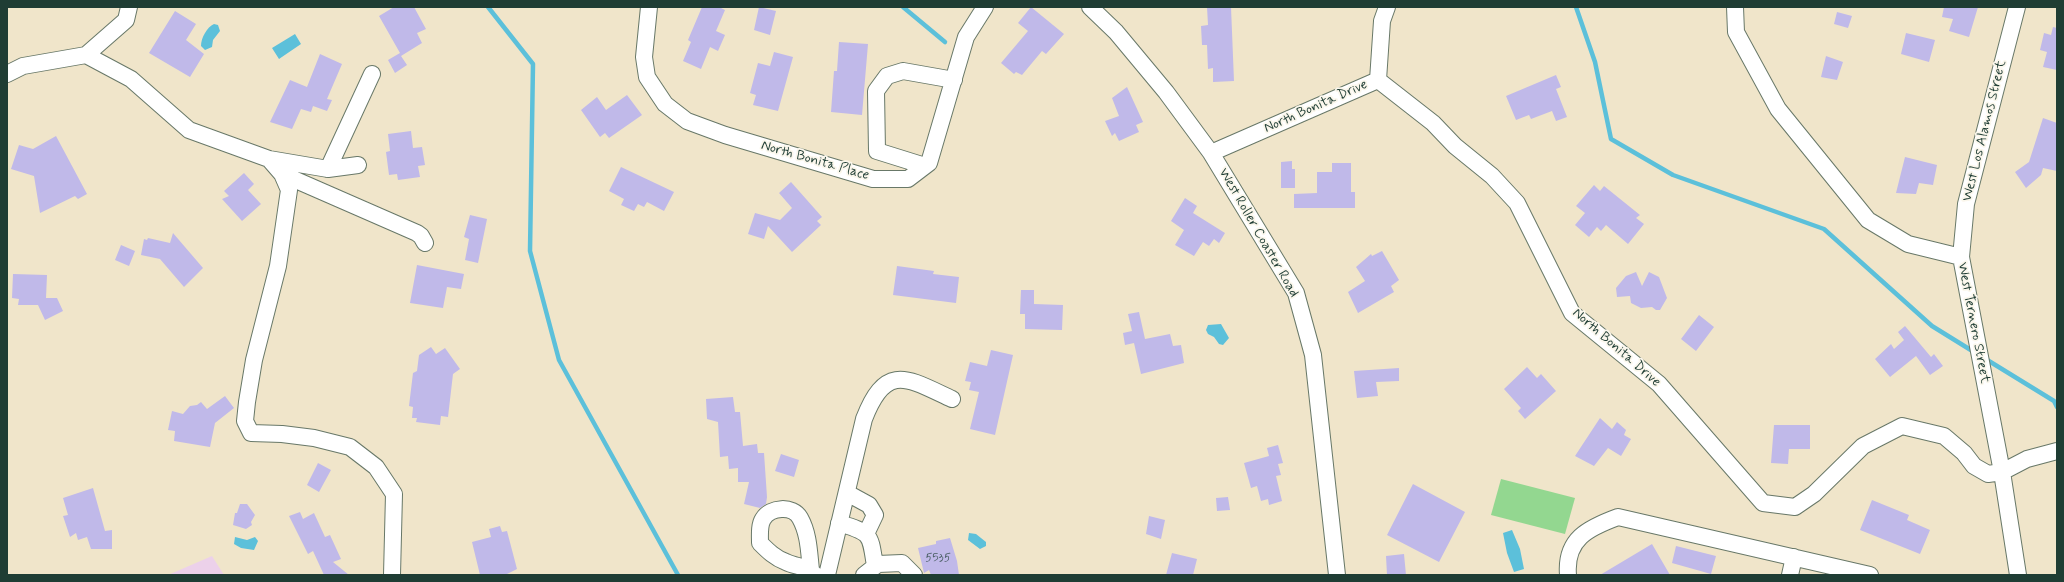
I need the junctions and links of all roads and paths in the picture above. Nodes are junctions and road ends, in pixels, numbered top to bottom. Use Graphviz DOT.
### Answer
graph roads {
  1 [pos="129,7"];
  2 [pos="649,7"];
  3 [pos="985,7"];
  4 [pos="1090,7"];
  5 [pos="1387,7"];
  6 [pos="1735,7"];
  7 [pos="2017,7"];
  8 [pos="86,55"];
  9 [pos="7,74"];
  10 [pos="372,74"];
  11 [pos="954,80"];
  12 [pos="1378,80"];
  13 [pos="1211,153"];
  14 [pos="269,159"];
  15 [pos="358,165"];
  16 [pos="925,166"];
  17 [pos="328,170"];
  18 [pos="282,174"];
  19 [pos="425,243"];
  20 [pos="1961,257"];
  21 [pos="952,399"];
  22 [pos="2057,451"];
  23 [pos="2002,472"];
  24 [pos="847,493"];
  25 [pos="840,523"];
  26 [pos="866,534"];
  27 [pos="1794,557"];
  28 [pos="869,571"];
  29 [pos="392,575"];
  30 [pos="827,575"];
  31 [pos="914,575"];
  32 [pos="1337,575"];
  33 [pos="1568,575"];
  34 [pos="1790,575"];
  35 [pos="1870,575"];
  36 [pos="2018,575"];
  1 -- 8 [label="street"];
  2 -- 16 [label="street, North Bonita Place"];
  3 -- 11 [label="street, North Bonita Place"];
  4 -- 13 [label="street, West Roller Coaster Road"];
  5 -- 12 [label="street"];
  6 -- 20 [label="street, West Ternero Street"];
  7 -- 20 [label="street, West Los Alamos Street"];
  8 -- 9 [label="street"];
  8 -- 14 [label="street"];
  10 -- 17 [label="street"];
  11 -- 16 [label="street, North Bonita Place"];
  11 -- 16 [label="street"];
  12 -- 13 [label="street, North Bonita Drive"];
  12 -- 23 [label="street, North Bonita Drive"];
  13 -- 32 [label="street, West Roller Coaster Road"];
  14 -- 17 [label="street"];
  14 -- 18 [label="street"];
  15 -- 17 [label="street"];
  18 -- 19 [label="street"];
  18 -- 29 [label="street"];
  20 -- 23 [label="street, West Ternero Street"];
  21 -- 24 [label="street"];
  22 -- 23 [label="street"];
  23 -- 36 [label="street, West Ternero Street"];
  24 -- 25 [label="street"];
  24 -- 26 [label="street"];
  25 -- 26 [label="street"];
  25 -- 30 [label="street"];
  26 -- 28 [label="street"];
  27 -- 33 [label="street"];
  27 -- 34 [label="street"];
  27 -- 35 [label="street"];
  28 -- 31 [label="street"];
}
